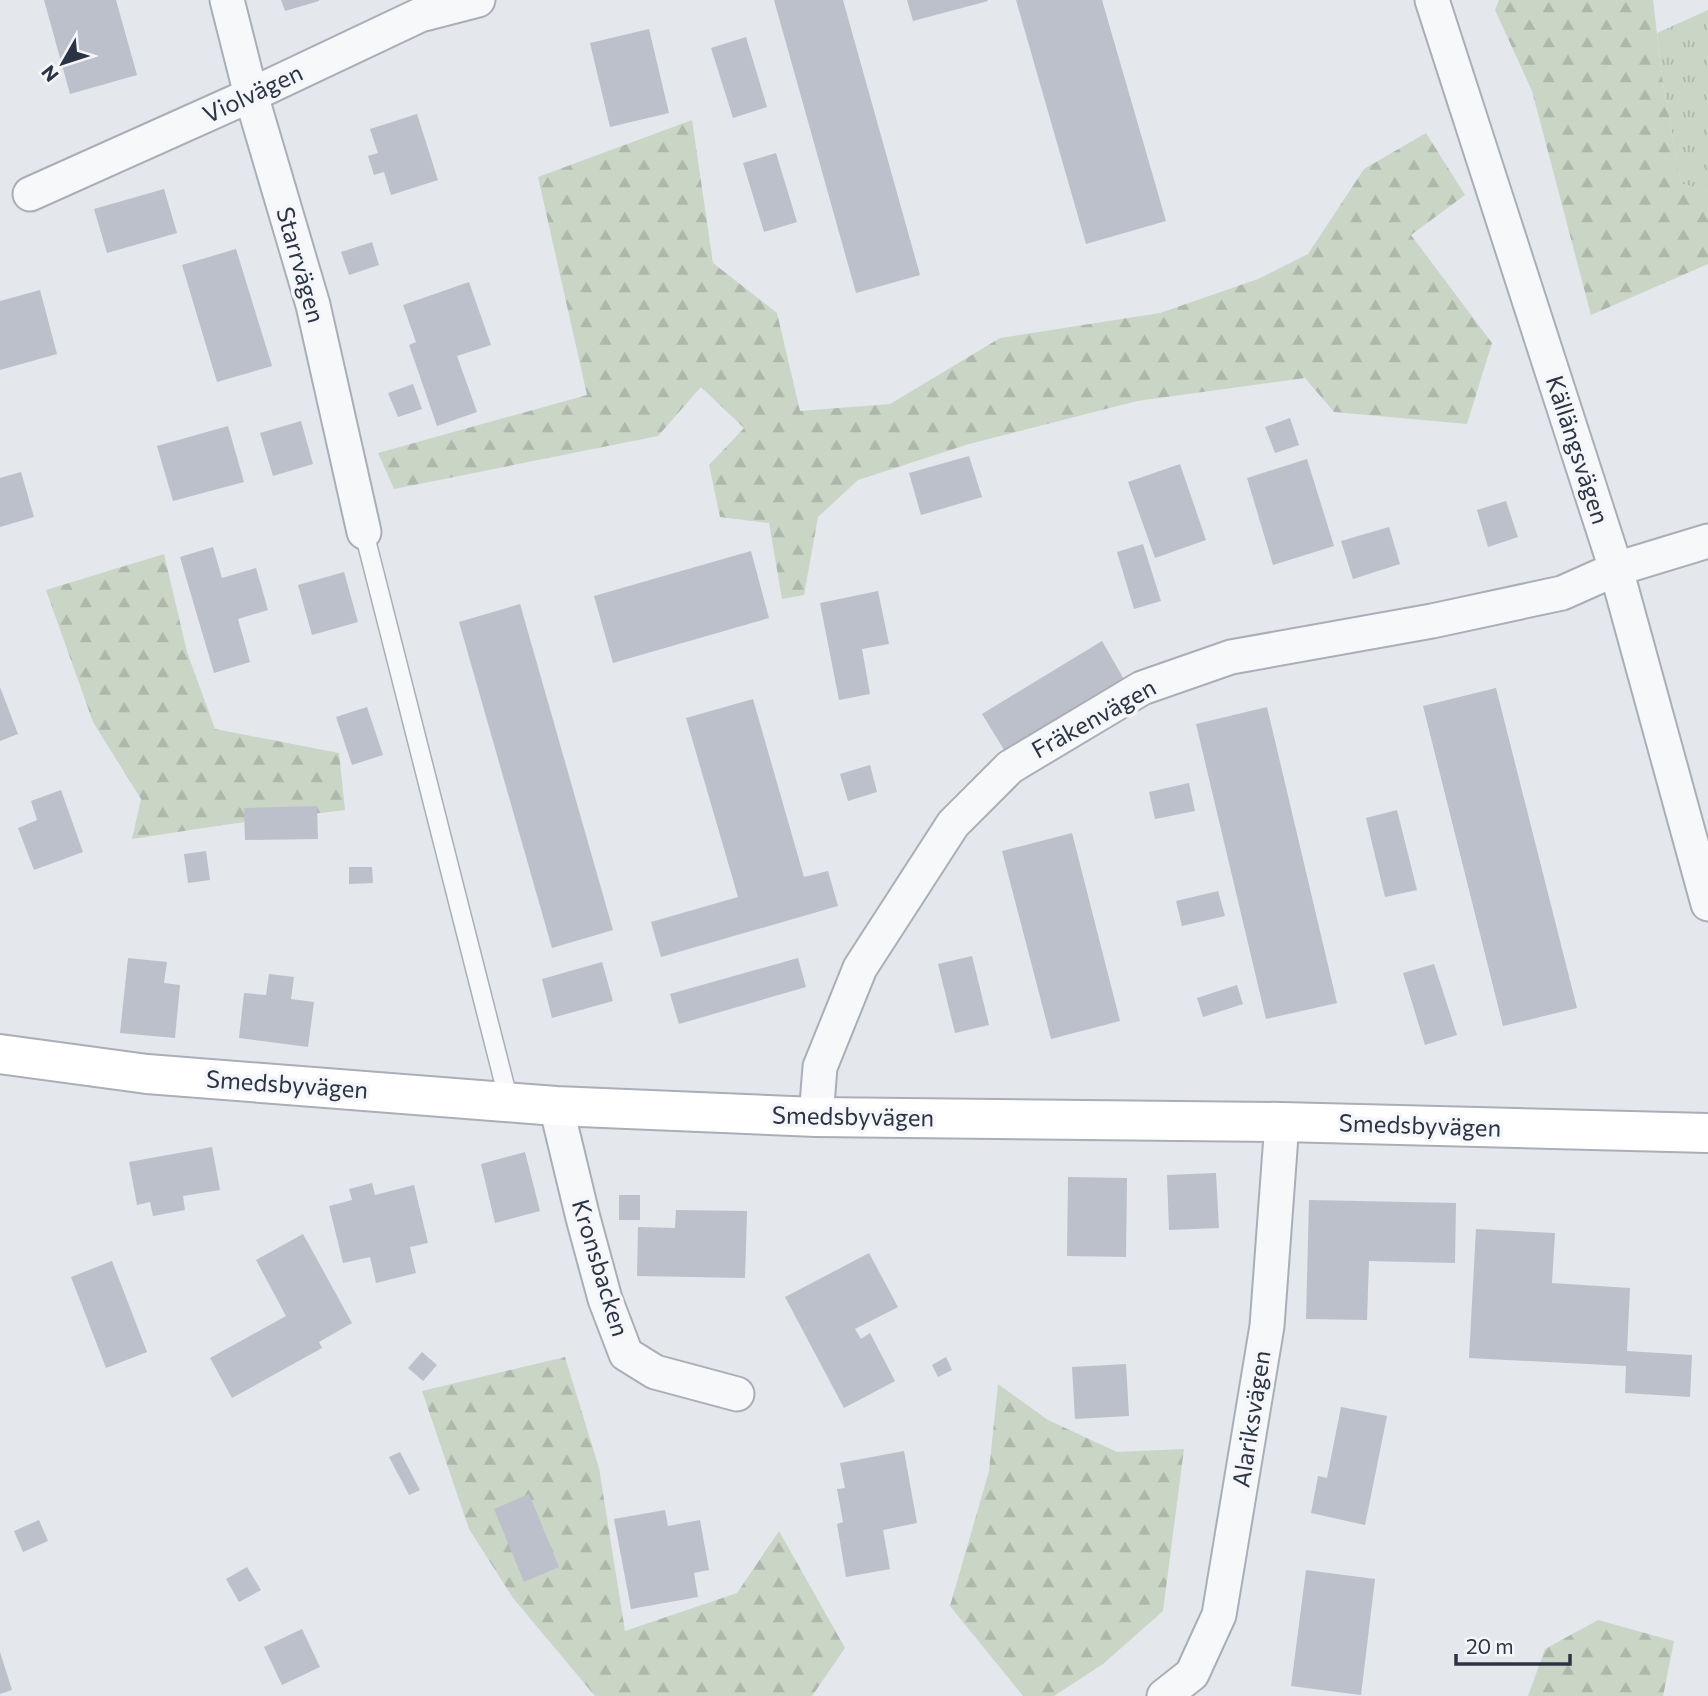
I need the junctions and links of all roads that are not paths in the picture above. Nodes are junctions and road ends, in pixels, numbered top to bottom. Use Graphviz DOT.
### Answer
graph roads {
  1 [pos="227,0"];
  2 [pos="478,0"];
  3 [pos="1432,0"];
  4 [pos="251,95"];
  5 [pos="30,194"];
  6 [pos="364,532"];
  7 [pos="1708,541"];
  8 [pos="1616,569"];
  9 [pos="1708,904"];
  10 [pos="0,1054"];
  11 [pos="509,1102"];
  12 [pos="556,1106"];
  13 [pos="816,1117"];
  14 [pos="1282,1122"];
  15 [pos="1708,1133"];
  16 [pos="737,1394"];
  17 [pos="1164,1696"];
  1 -- 4 [label="street, Starrvägen"];
  2 -- 4 [label="street, Violvägen"];
  3 -- 8 [label="street, Källängsvägen"];
  4 -- 5 [label="street, Violvägen"];
  4 -- 6 [label="street, Starrvägen"];
  6 -- 11 [label="lane"];
  7 -- 8 [label="street, Fräkenvägen"];
  8 -- 9 [label="street, Källängsvägen"];
  8 -- 13 [label="street, Fräkenvägen"];
  10 -- 11 [label="main road, Smedsbyvägen"];
  11 -- 12 [label="main road, Smedsbyvägen"];
  12 -- 13 [label="main road, Smedsbyvägen"];
  12 -- 16 [label="street, Kronsbacken"];
  13 -- 14 [label="main road, Smedsbyvägen"];
  14 -- 15 [label="main road, Smedsbyvägen"];
  14 -- 17 [label="street, Alariksvägen"];
}
